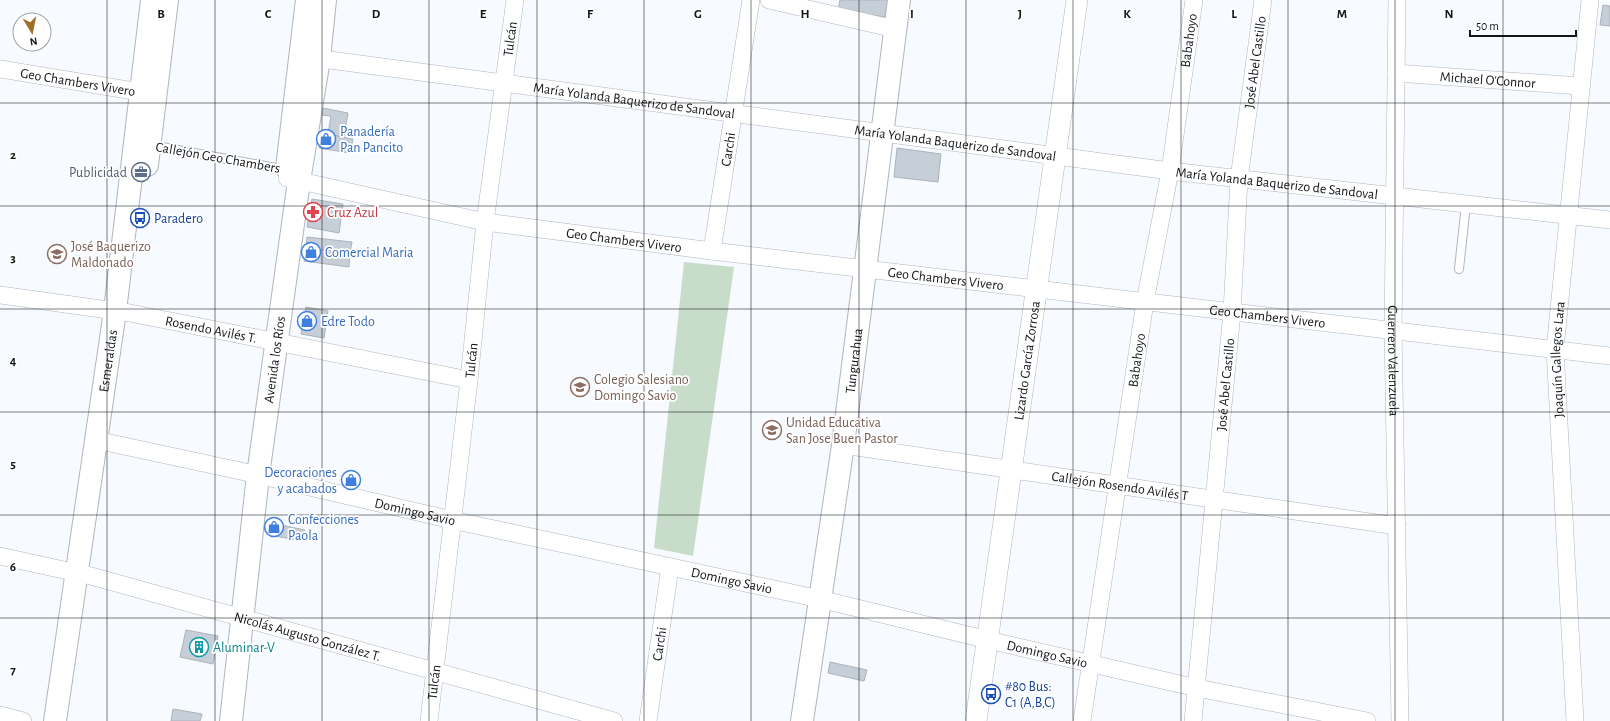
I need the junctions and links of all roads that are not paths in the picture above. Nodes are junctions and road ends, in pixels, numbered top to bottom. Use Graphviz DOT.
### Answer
graph roads {
  1 [pos="152,0"];
  2 [pos="167,0"];
  3 [pos="307,0"];
  4 [pos="325,0"];
  5 [pos="515,0"];
  6 [pos="751,0"];
  7 [pos="770,0"];
  8 [pos="898,0"];
  9 [pos="1077,0"];
  10 [pos="1194,0"];
  11 [pos="1263,0"];
  12 [pos="1397,0"];
  13 [pos="1590,0"];
  14 [pos="895,29"];
  15 [pos="310,57"];
  16 [pos="0,69"];
  17 [pos="1396,73"];
  18 [pos="503,83"];
  19 [pos="1580,86"];
  20 [pos="148,94"];
  21 [pos="732,113"];
  22 [pos="882,133"];
  23 [pos="142,144"];
  24 [pos="1054,156"];
  25 [pos="1170,171"];
  26 [pos="293,175"];
  27 [pos="1239,179"];
  28 [pos="1394,196"];
  29 [pos="1466,204"];
  30 [pos="1568,215"];
  31 [pos="1610,220"];
  32 [pos="485,222"];
  33 [pos="712,251"];
  34 [pos="864,269"];
  35 [pos="1459,269"];
  36 [pos="1037,289"];
  37 [pos="0,295"];
  38 [pos="1145,302"];
  39 [pos="123,312"];
  40 [pos="1232,312"];
  41 [pos="1393,330"];
  42 [pos="271,340"];
  43 [pos="1555,349"];
  44 [pos="1610,356"];
  45 [pos="469,380"];
  46 [pos="103,441"];
  47 [pos="843,445"];
  48 [pos="1012,470"];
  49 [pos="251,473"];
  50 [pos="1117,485"];
  51 [pos="1215,500"];
  52 [pos="452,520"];
  53 [pos="1397,526"];
  54 [pos="0,556"];
  55 [pos="670,567"];
  56 [pos="84,575"];
  57 [pos="820,599"];
  58 [pos="236,617"];
  59 [pos="988,640"];
  60 [pos="1092,663"];
  61 [pos="434,672"];
  62 [pos="1197,688"];
  63 [pos="0,715"];
  64 [pos="23,721"];
  65 [pos="55,721"];
  66 [pos="70,721"];
  67 [pos="218,721"];
  68 [pos="231,721"];
  69 [pos="429,721"];
  70 [pos="614,721"];
  71 [pos="648,721"];
  72 [pos="802,721"];
  73 [pos="976,721"];
  74 [pos="1082,721"];
  75 [pos="1193,721"];
  76 [pos="1367,721"];
  77 [pos="1400,721"];
  78 [pos="1575,721"];
  1 -- 20 [label="main road, Esmeraldas"];
  2 -- 20 [label="main road, Esmeraldas"];
  3 -- 15 [label="main road, Avenida los Ríos"];
  4 -- 15 [label="main road, Avenida los Ríos"];
  5 -- 18 [label="street, Tulcán"];
  6 -- 21 [label="street, Carchi"];
  7 -- 14 [label="street"];
  8 -- 14 [label="main road, Tungurahua"];
  9 -- 24 [label="street, Lizardo García Zorrosa"];
  10 -- 25 [label="street, Babahoyo"];
  11 -- 27 [label="street, José Abel Castillo"];
  12 -- 17 [label="street, Guerrero Valenzuela"];
  13 -- 19 [label="street, Joaquín Gallegos Lara"];
  14 -- 22 [label="main road, Tungurahua"];
  15 -- 18 [label="street, María Yolanda Baquerizo de Sandoval"];
  15 -- 26 [label="main road, Avenida los Ríos"];
  16 -- 20 [label="street, Geo Chambers Vivero"];
  17 -- 19 [label="street, Michael O'Connor"];
  17 -- 28 [label="street, Guerrero Valenzuela"];
  18 -- 21 [label="street, María Yolanda Baquerizo de Sandoval"];
  18 -- 32 [label="street, Tulcán"];
  19 -- 30 [label="street, Joaquín Gallegos Lara"];
  20 -- 23 [label="main road, Esmeraldas"];
  21 -- 22 [label="street, María Yolanda Baquerizo de Sandoval"];
  21 -- 33 [label="street, Carchi"];
  22 -- 24 [label="street, María Yolanda Baquerizo de Sandoval"];
  22 -- 34 [label="main road, Tungurahua"];
  23 -- 26 [label="lane, Callejón Geo Chambers"];
  23 -- 39 [label="main road, Esmeraldas"];
  24 -- 25 [label="street, María Yolanda Baquerizo de Sandoval"];
  24 -- 36 [label="street, Lizardo García Zorrosa"];
  25 -- 27 [label="street, María Yolanda Baquerizo de Sandoval"];
  25 -- 38 [label="street, Babahoyo"];
  26 -- 32 [label="street, Geo Chambers Vivero"];
  26 -- 42 [label="main road, Avenida los Ríos"];
  27 -- 28 [label="street, María Yolanda Baquerizo de Sandoval"];
  27 -- 40 [label="street, José Abel Castillo"];
  28 -- 29 [label="street, María Yolanda Baquerizo de Sandoval"];
  28 -- 41 [label="street, Guerrero Valenzuela"];
  29 -- 30 [label="street, María Yolanda Baquerizo de Sandoval"];
  29 -- 35 [label="lane"];
  30 -- 31 [label="street, María Yolanda Baquerizo de Sandoval"];
  30 -- 43 [label="street, Joaquín Gallegos Lara"];
  32 -- 33 [label="street, Geo Chambers Vivero"];
  32 -- 45 [label="street, Tulcán"];
  33 -- 34 [label="street, Geo Chambers Vivero"];
  34 -- 36 [label="street, Geo Chambers Vivero"];
  34 -- 47 [label="main road, Tungurahua"];
  36 -- 38 [label="street, Geo Chambers Vivero"];
  36 -- 48 [label="street, Lizardo García Zorrosa"];
  37 -- 39 [label="street, Rosendo Avilés T."];
  38 -- 40 [label="street, Geo Chambers Vivero"];
  38 -- 50 [label="street, Babahoyo"];
  39 -- 42 [label="street, Rosendo Avilés T."];
  39 -- 46 [label="main road, Esmeraldas"];
  40 -- 41 [label="street, Geo Chambers Vivero"];
  40 -- 51 [label="street, José Abel Castillo"];
  41 -- 43 [label="street, Geo Chambers Vivero"];
  41 -- 53 [label="street, Guerrero Valenzuela"];
  42 -- 45 [label="street, Rosendo Avilés T."];
  42 -- 49 [label="main road, Avenida los Ríos"];
  43 -- 44 [label="street, Geo Chambers Vivero"];
  43 -- 78 [label="street, Joaquín Gallegos Lara"];
  45 -- 52 [label="street, Tulcán"];
  46 -- 49 [label="street, Domingo Savio"];
  46 -- 56 [label="main road, Esmeraldas"];
  47 -- 48 [label="street, Callejón Rosendo Avilés T"];
  47 -- 57 [label="main road, Tungurahua"];
  48 -- 50 [label="street, Callejón Rosendo Avilés T"];
  48 -- 59 [label="street, Lizardo García Zorrosa"];
  49 -- 52 [label="street, Domingo Savio"];
  49 -- 58 [label="main road, Avenida los Ríos"];
  50 -- 51 [label="street, Callejón Rosendo Avilés T"];
  50 -- 60 [label="street, Babahoyo"];
  51 -- 53 [label="street, Callejón Rosendo Avilés T"];
  51 -- 62 [label="street, José Abel Castillo"];
  52 -- 55 [label="street, Domingo Savio"];
  52 -- 61 [label="street, Tulcán"];
  53 -- 77 [label="street, Guerrero Valenzuela"];
  54 -- 56 [label="street, Nicolás Augusto González T."];
  55 -- 57 [label="street, Domingo Savio"];
  55 -- 71 [label="street, Carchi"];
  56 -- 58 [label="street, Nicolás Augusto González T."];
  56 -- 65 [label="main road, Esmeraldas"];
  56 -- 66 [label="main road, Esmeraldas"];
  57 -- 59 [label="street, Domingo Savio"];
  57 -- 72 [label="main road, Tungurahua"];
  58 -- 61 [label="street, Nicolás Augusto González T."];
  58 -- 67 [label="main road, Avenida los Ríos"];
  58 -- 68 [label="main road, Avenida los Ríos"];
  59 -- 60 [label="street, Domingo Savio"];
  59 -- 73 [label="street, Lizardo García Zorrosa"];
  60 -- 62 [label="street, Domingo Savio"];
  60 -- 74 [label="street, Babahoyo"];
  61 -- 69 [label="street, Tulcán"];
  61 -- 70 [label="street, Nicolás Augusto González T."];
  62 -- 75 [label="street, José Abel Castillo"];
  62 -- 76 [label="street, Domingo Savio"];
  63 -- 64 [label="street"];
}
